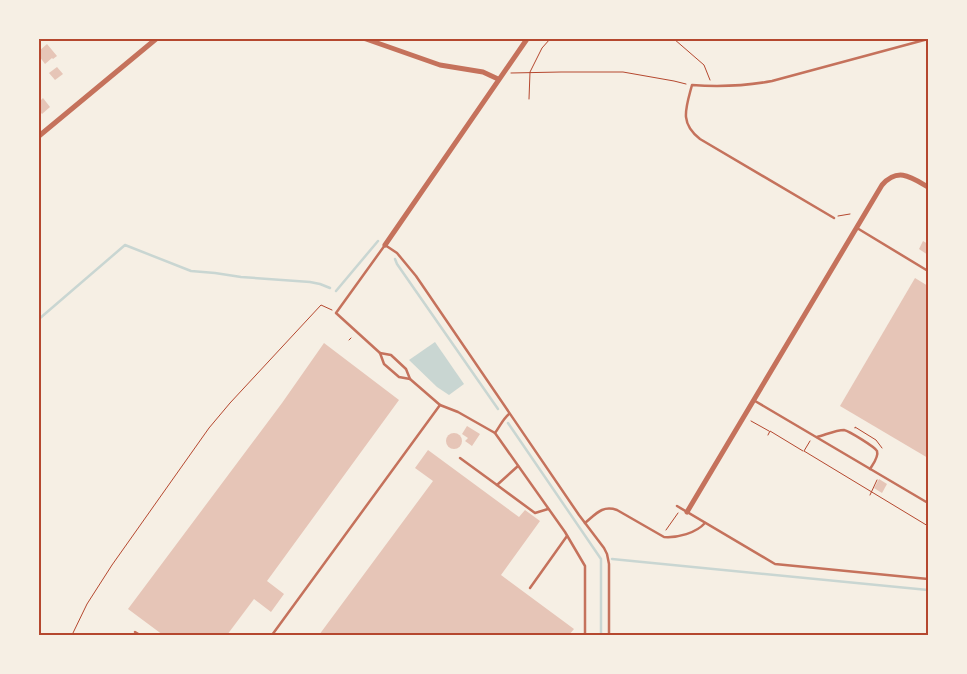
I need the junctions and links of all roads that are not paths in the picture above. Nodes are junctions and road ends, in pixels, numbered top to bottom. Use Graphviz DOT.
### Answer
graph roads {
  1 [pos="156,39"];
  2 [pos="366,39"];
  3 [pos="527,39"];
  4 [pos="928,39"];
  5 [pos="498,79"];
  6 [pos="39,136"];
  7 [pos="928,187"];
  8 [pos="834,218"];
  9 [pos="856,228"];
  10 [pos="385,245"];
  11 [pos="928,271"];
  12 [pos="380,353"];
  13 [pos="410,379"];
  14 [pos="754,400"];
  15 [pos="440,405"];
  16 [pos="510,414"];
  17 [pos="495,433"];
  18 [pos="817,438"];
  19 [pos="460,458"];
  20 [pos="518,466"];
  21 [pos="870,469"];
  22 [pos="497,485"];
  23 [pos="928,503"];
  24 [pos="677,506"];
  25 [pos="549,509"];
  26 [pos="685,511"];
  27 [pos="705,522"];
  28 [pos="585,523"];
  29 [pos="567,536"];
  30 [pos="928,579"];
  31 [pos="530,588"];
  32 [pos="135,632"];
  33 [pos="140,635"];
  34 [pos="272,635"];
  35 [pos="585,635"];
  36 [pos="609,635"];
  1 -- 6 [label="street"];
  2 -- 5 [label="street"];
  3 -- 5 [label="street"];
  4 -- 8 [label="lane"];
  5 -- 10 [label="street"];
  7 -- 9 [label="street"];
  9 -- 11 [label="lane"];
  9 -- 14 [label="street"];
  10 -- 12 [label="lane"];
  10 -- 16 [label="lane"];
  12 -- 13 [label="lane"];
  12 -- 13 [label="lane"];
  13 -- 15 [label="lane"];
  14 -- 18 [label="lane"];
  14 -- 26 [label="street"];
  15 -- 17 [label="lane"];
  15 -- 34 [label="lane"];
  16 -- 17 [label="lane"];
  16 -- 28 [label="lane"];
  17 -- 20 [label="lane"];
  18 -- 21 [label="lane"];
  18 -- 21 [label="lane"];
  19 -- 22 [label="lane"];
  20 -- 22 [label="lane"];
  20 -- 25 [label="lane"];
  21 -- 23 [label="lane"];
  22 -- 25 [label="lane"];
  24 -- 26 [label="lane"];
  25 -- 29 [label="lane"];
  26 -- 27 [label="lane"];
  27 -- 28 [label="lane"];
  27 -- 30 [label="lane"];
  28 -- 36 [label="lane"];
  29 -- 31 [label="lane"];
  29 -- 35 [label="lane"];
  32 -- 33 [label="lane"];
}
